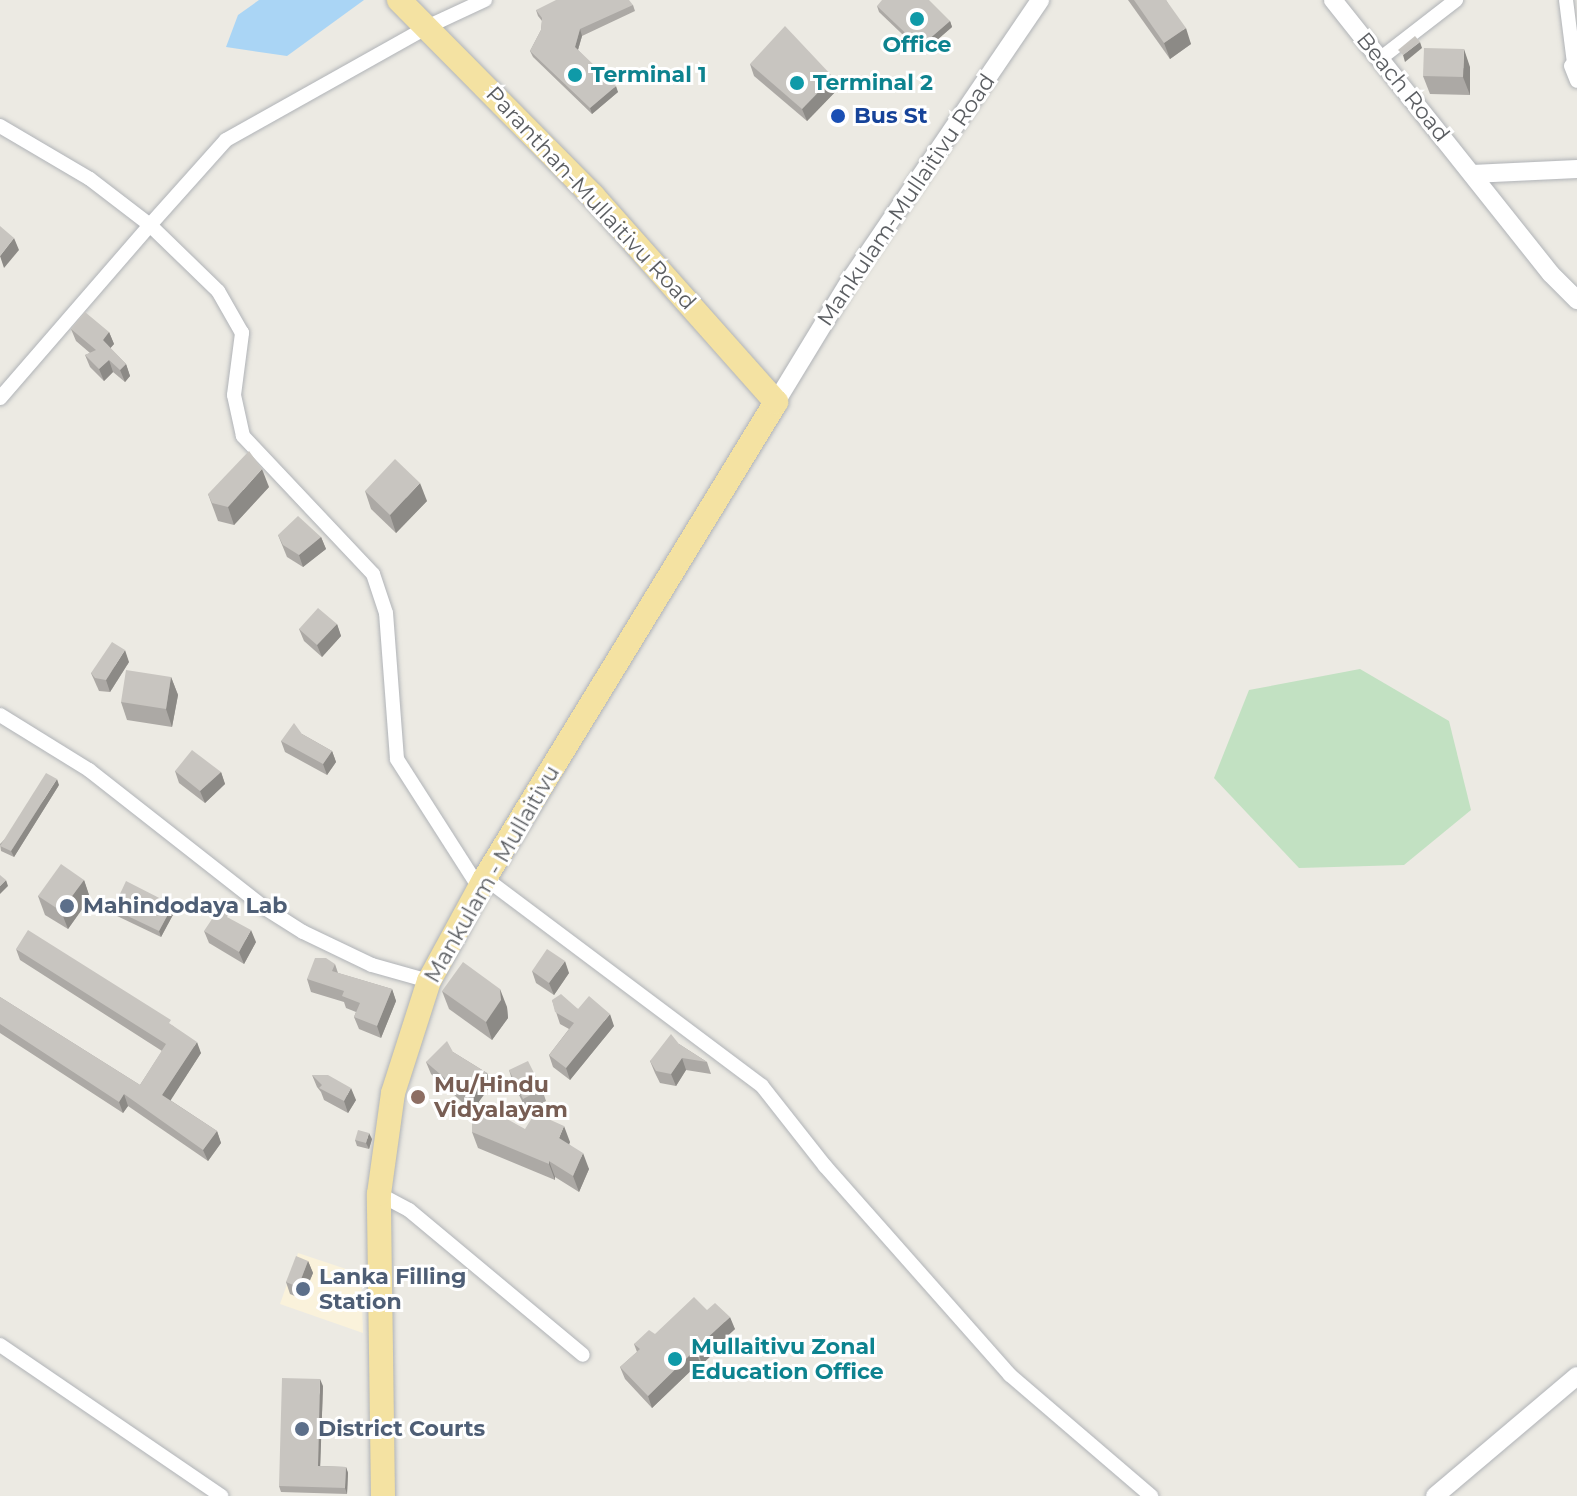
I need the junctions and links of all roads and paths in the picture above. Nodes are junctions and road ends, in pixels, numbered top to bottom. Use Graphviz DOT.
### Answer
graph roads {
  1 [pos="399,0"];
  2 [pos="485,0"];
  3 [pos="1040,0"];
  4 [pos="1333,0"];
  5 [pos="1456,0"];
  6 [pos="1566,0"];
  7 [pos="427,27"];
  8 [pos="1381,58"];
  9 [pos="1575,62"];
  10 [pos="1577,81"];
  11 [pos="0,126"];
  12 [pos="1577,169"];
  13 [pos="1472,174"];
  14 [pos="150,225"];
  15 [pos="1577,300"];
  16 [pos="0,398"];
  17 [pos="776,402"];
  18 [pos="0,715"];
  19 [pos="483,884"];
  20 [pos="429,981"];
  21 [pos="379,1194"];
  22 [pos="0,1345"];
  23 [pos="583,1355"];
  24 [pos="1577,1376"];
  25 [pos="221,1496"];
  26 [pos="383,1496"];
  27 [pos="1151,1496"];
  28 [pos="1435,1496"];
  1 -- 7 [label="highway, Paranthan-Mullaitivu Road"];
  2 -- 7 [label="street"];
  3 -- 17 [label="street, Mankulam-Mullaitivu Road"];
  4 -- 8 [label="street, Beach Road"];
  5 -- 8 [label="street"];
  6 -- 9 [label="street"];
  7 -- 14 [label="street"];
  7 -- 17 [label="highway, Paranthan-Mullaitivu Road"];
  8 -- 13 [label="street, Beach Road"];
  9 -- 10 [label="street"];
  11 -- 14 [label="street"];
  12 -- 13 [label="street"];
  13 -- 15 [label="street, Beach Road"];
  14 -- 16 [label="street"];
  14 -- 19 [label="street"];
  17 -- 19 [label="highway, Mankulam - Mullaitivu"];
  18 -- 20 [label="street"];
  19 -- 20 [label="highway, Mankulam - Mullaitivu"];
  19 -- 27 [label="street"];
  20 -- 21 [label="highway, Mankulam - Mullaitivu"];
  21 -- 23 [label="street"];
  21 -- 26 [label="highway, Mankulam - Mullaitivu"];
  22 -- 25 [label="street"];
  24 -- 28 [label="street"];
}
